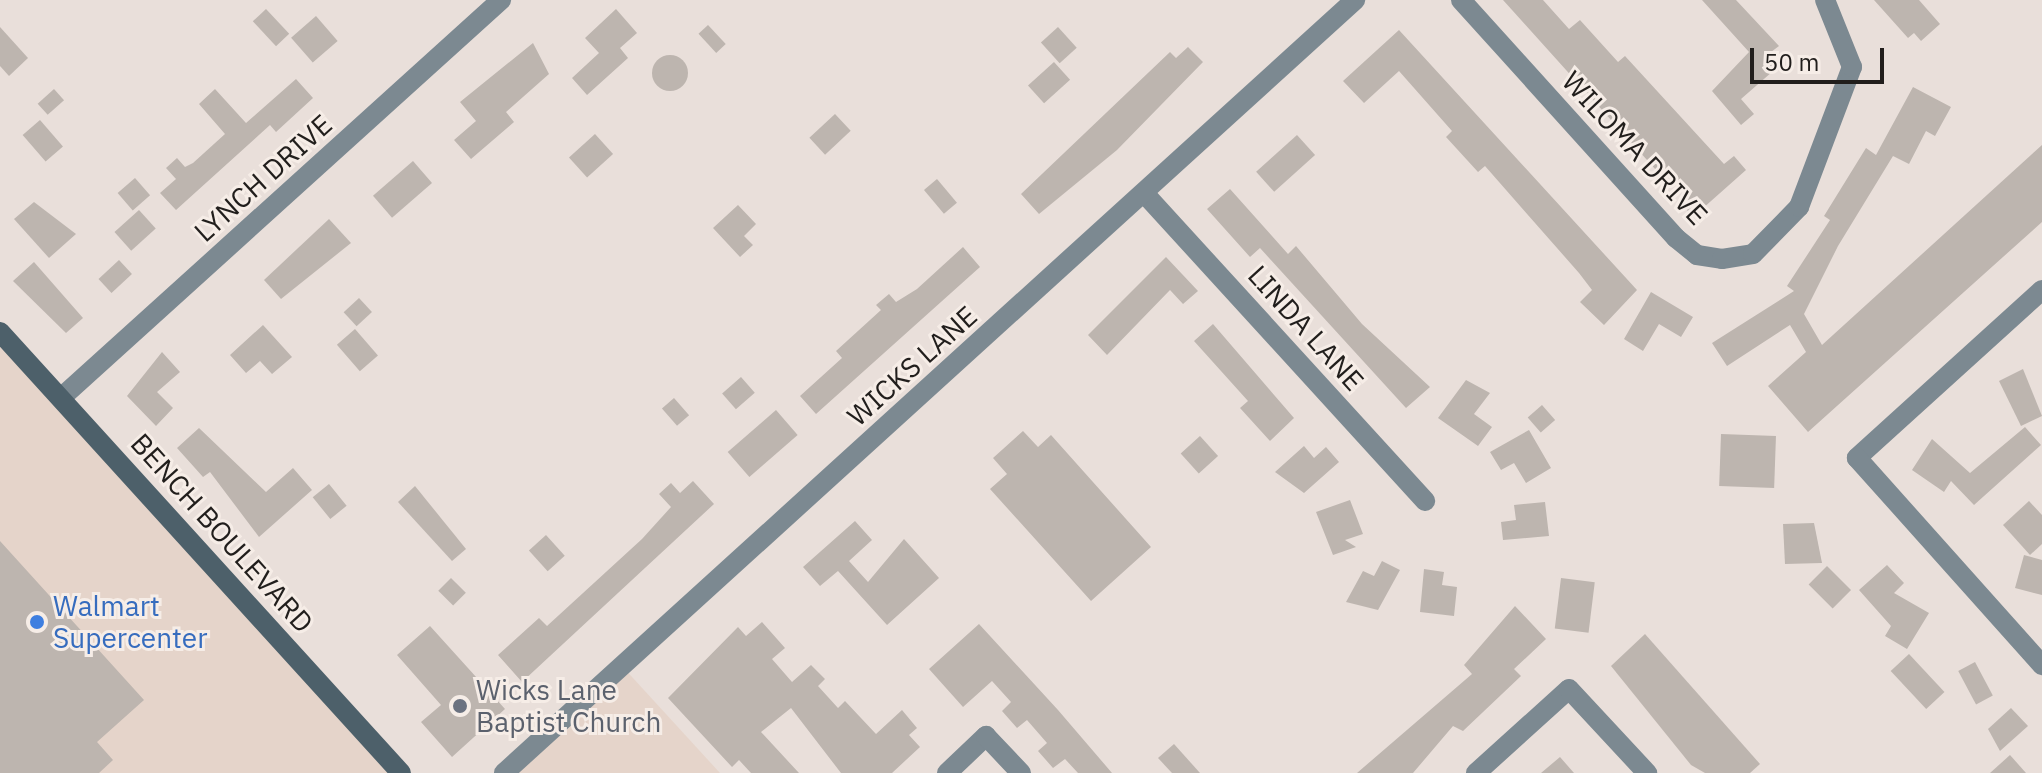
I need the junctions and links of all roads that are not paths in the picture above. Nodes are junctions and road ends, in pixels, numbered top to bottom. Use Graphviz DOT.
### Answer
graph roads {
  1 [pos="501,0"];
  2 [pos="1355,0"];
  3 [pos="1461,0"];
  4 [pos="1825,0"];
  5 [pos="1144,193"];
  6 [pos="2042,290"];
  7 [pos="0,332"];
  8 [pos="62,397"];
  9 [pos="1425,501"];
  10 [pos="2040,660"];
  11 [pos="401,773"];
  12 [pos="504,773"];
  13 [pos="947,773"];
  14 [pos="1021,773"];
  15 [pos="1476,773"];
  16 [pos="1647,773"];
  1 -- 8 [label="street, LYNCH DRIVE"];
  2 -- 5 [label="street, WICKS LANE"];
  3 -- 4 [label="street, WILOMA DRIVE"];
  5 -- 9 [label="street, LINDA LANE"];
  5 -- 12 [label="street, WICKS LANE"];
  6 -- 10 [label="street"];
  7 -- 8 [label="main road, BENCH BOULEVARD"];
  8 -- 11 [label="main road, BENCH BOULEVARD"];
  13 -- 14 [label="street"];
  15 -- 16 [label="street"];
}
